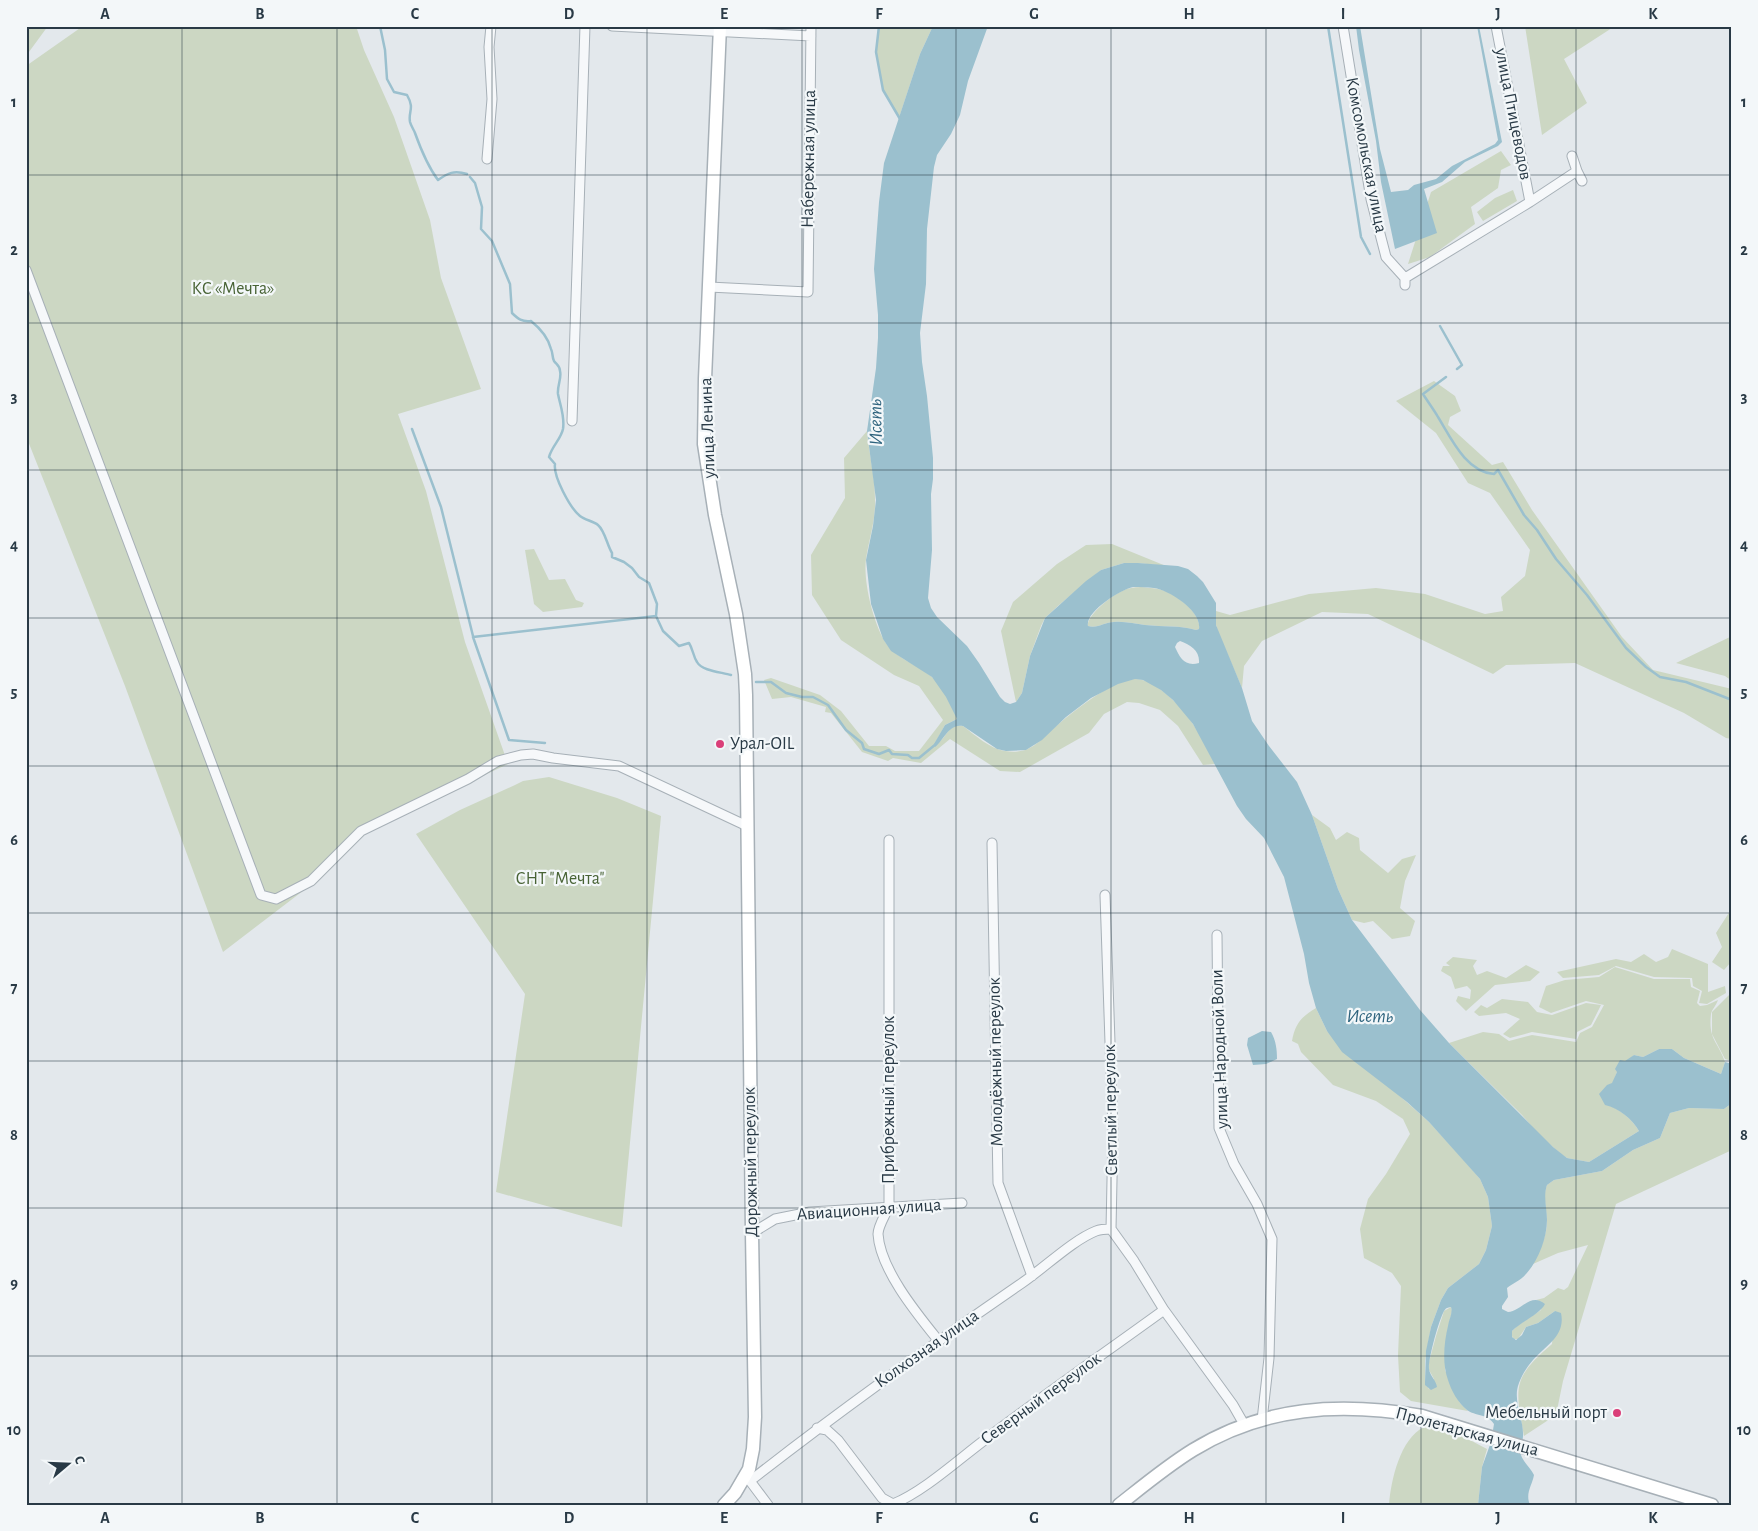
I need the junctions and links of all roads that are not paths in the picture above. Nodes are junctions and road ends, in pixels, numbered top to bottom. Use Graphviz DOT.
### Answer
graph roads {
  1 [pos="491,26"];
  2 [pos="585,26"];
  3 [pos="612,26"];
  4 [pos="811,26"];
  5 [pos="1343,26"];
  6 [pos="1496,26"];
  7 [pos="720,29"];
  8 [pos="811,36"];
  9 [pos="1572,156"];
  10 [pos="487,159"];
  11 [pos="1577,172"];
  12 [pos="1582,181"];
  13 [pos="1530,202"];
  14 [pos="26,270"];
  15 [pos="709,287"];
  16 [pos="572,421"];
  17 [pos="747,826"];
  18 [pos="889,840"];
  19 [pos="992,843"];
  20 [pos="1105,895"];
  21 [pos="1217,935"];
  22 [pos="962,1203"];
  23 [pos="889,1206"];
  24 [pos="1111,1229"];
  25 [pos="752,1233"];
  26 [pos="1032,1276"];
  27 [pos="1164,1310"];
  28 [pos="938,1340"];
  29 [pos="1262,1420"];
  30 [pos="1245,1426"];
  31 [pos="817,1428"];
  32 [pos="747,1480"];
  33 [pos="724,1505"];
  34 [pos="768,1505"];
  35 [pos="1119,1505"];
  36 [pos="1712,1505"];
  1 -- 10 [label="street"];
  2 -- 16 [label="street"];
  3 -- 7 [label="street"];
  4 -- 8 [label="street, Набережная улица"];
  5 -- 13 [label="street, Комсомольская улица"];
  6 -- 13 [label="street, улица Птицеводов"];
  7 -- 8 [label="street"];
  7 -- 15 [label="main road, улица Ленина"];
  8 -- 15 [label="street, Набережная улица"];
  9 -- 11 [label="street"];
  11 -- 12 [label="street"];
  11 -- 13 [label="street"];
  14 -- 17 [label="street"];
  15 -- 17 [label="main road, улица Ленина"];
  17 -- 25 [label="main road, Дорожный переулок"];
  18 -- 23 [label="street, Прибрежный переулок"];
  19 -- 26 [label="street, Молодёжный переулок"];
  20 -- 24 [label="street, Светлый переулок"];
  21 -- 29 [label="street, улица Народной Воли"];
  22 -- 23 [label="street, Авиационная улица"];
  23 -- 25 [label="street, Авиационная улица"];
  23 -- 28 [label="street, Прибрежный переулок"];
  24 -- 26 [label="street, Колхозная улица"];
  24 -- 27 [label="street"];
  25 -- 32 [label="main road, Дорожный переулок"];
  26 -- 28 [label="street, Колхозная улица"];
  27 -- 30 [label="street"];
  27 -- 31 [label="street, Северный переулок"];
  28 -- 31 [label="street, Колхозная улица"];
  29 -- 30 [label="main road, Пролетарская улица"];
  29 -- 36 [label="main road, Пролетарская улица"];
  30 -- 35 [label="main road, Пролетарская улица"];
  31 -- 32 [label="street, Колхозная улица"];
  32 -- 33 [label="main road, Дорожный переулок"];
  32 -- 34 [label="street"];
}
